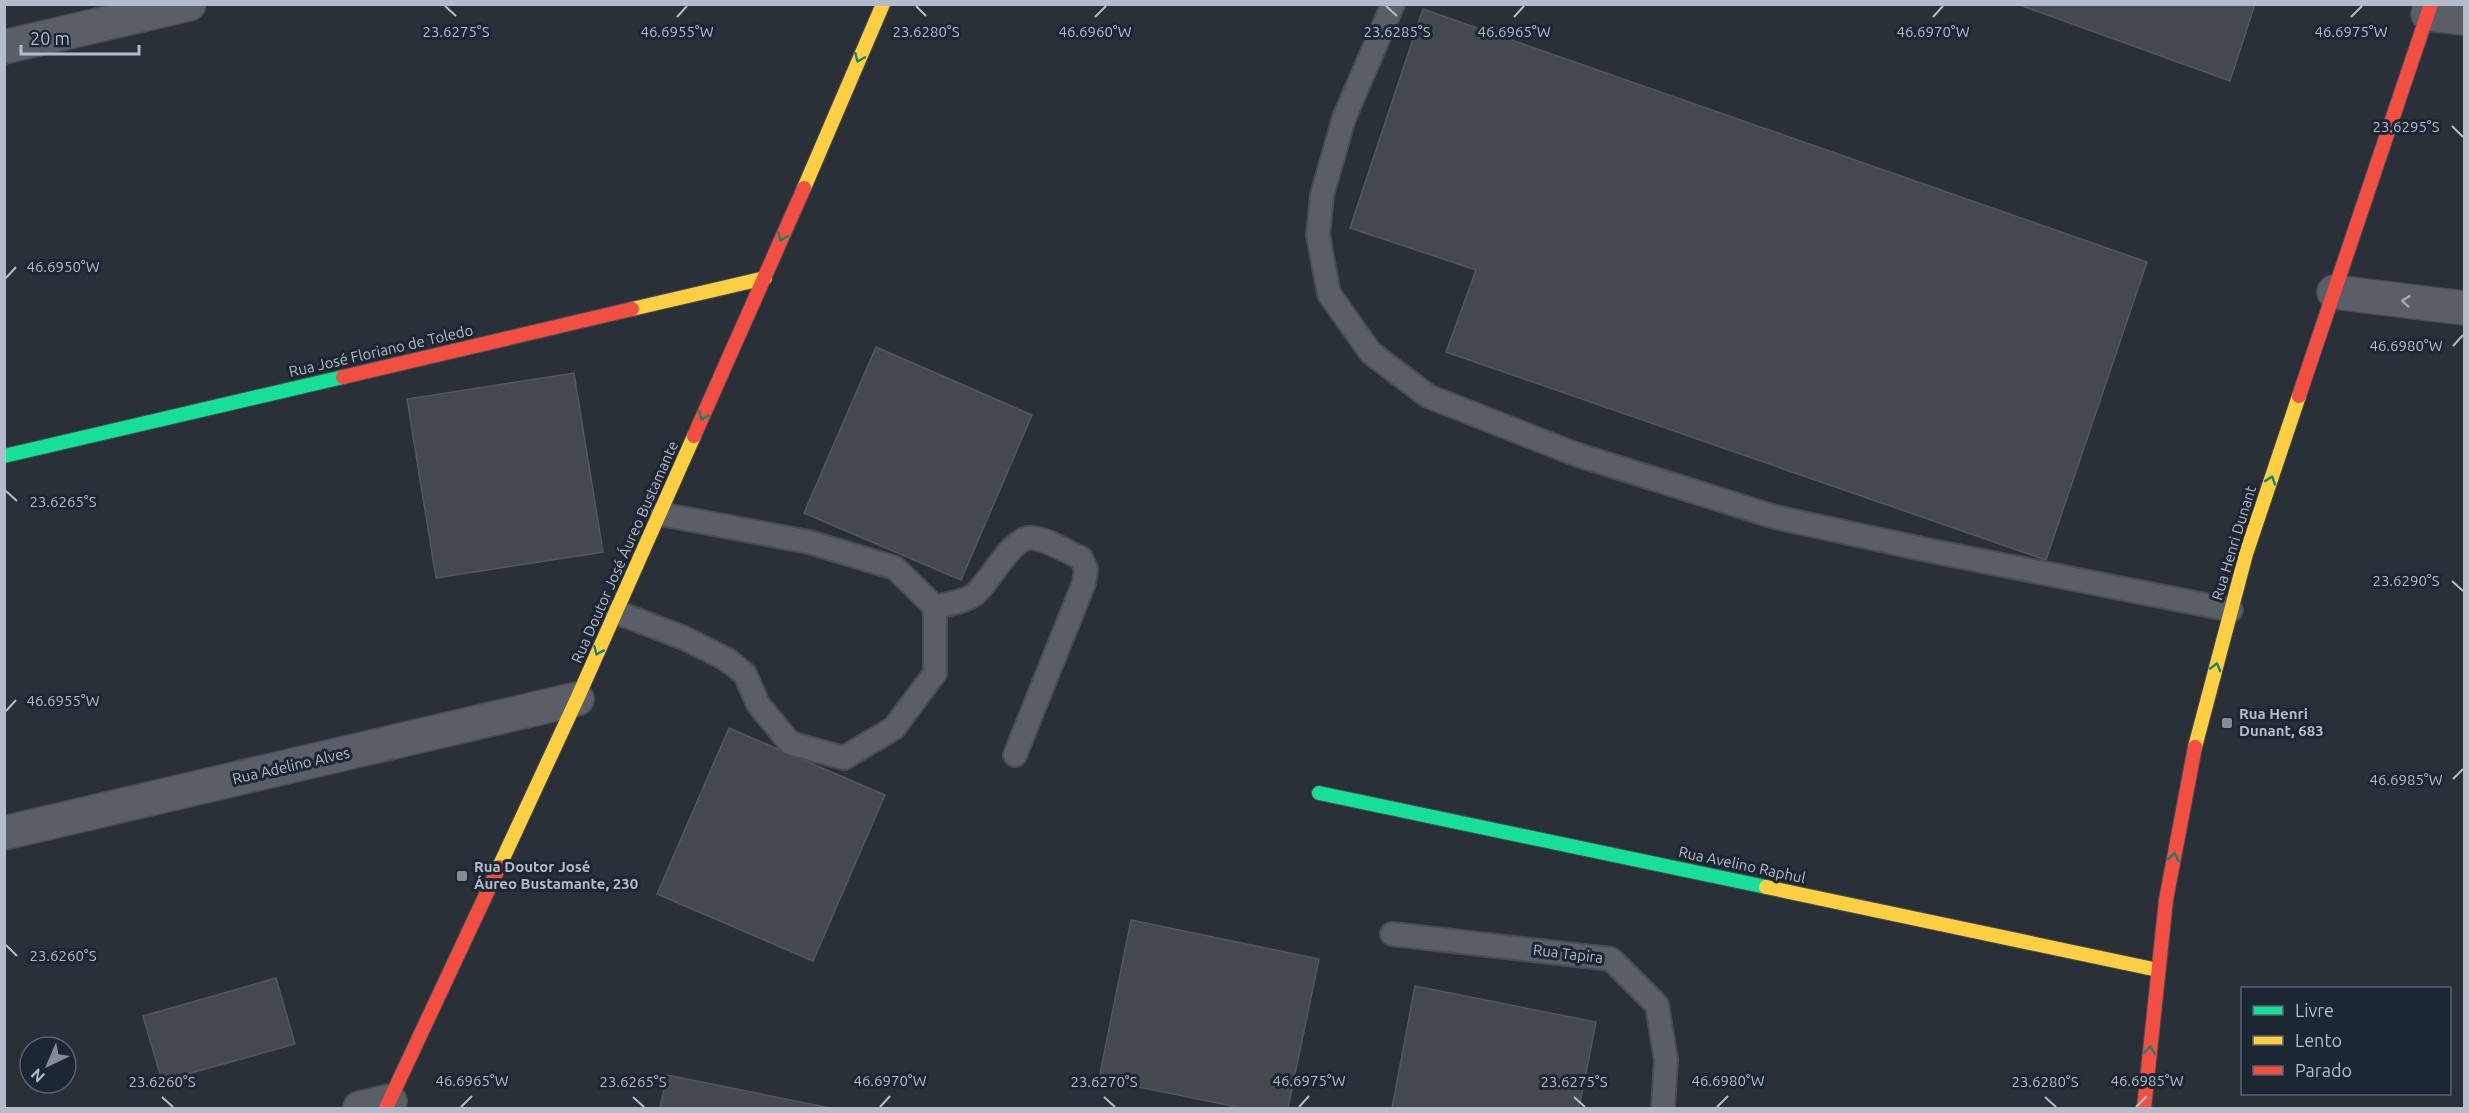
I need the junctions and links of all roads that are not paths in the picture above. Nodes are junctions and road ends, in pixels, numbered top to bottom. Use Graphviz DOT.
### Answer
graph roads {
  1 [pos="189,4"];
  2 [pos="883,4"];
  3 [pos="1393,4"];
  4 [pos="2429,9"];
  5 [pos="2464,18"];
  6 [pos="4,47"];
  7 [pos="765,278"];
  8 [pos="2334,292"];
  9 [pos="2464,308"];
  10 [pos="4,456"];
  11 [pos="660,513"];
  12 [pos="935,607"];
  13 [pos="2231,610"];
  14 [pos="616,612"];
  15 [pos="577,699"];
  16 [pos="1015,755"];
  17 [pos="1319,793"];
  18 [pos="4,833"];
  19 [pos="1392,934"];
  20 [pos="2158,970"];
  21 [pos="378,1106"];
  22 [pos="1664,1108"];
  23 [pos="2144,1108"];
  1 -- 6 [label="street"];
  2 -- 7 [label="street, Rua Doutor José Áureo Bustamante, one-way"];
  3 -- 13 [label="lane"];
  4 -- 5 [label="street"];
  4 -- 8 [label="street, Rua Henri Dunant"];
  7 -- 10 [label="street, Rua José Floriano de Toledo"];
  7 -- 11 [label="street, Rua Doutor José Áureo Bustamante, one-way"];
  9 -- 8 [label="street, one-way"];
  13 -- 8 [label="street, Rua Henri Dunant, one-way"];
  11 -- 12 [label="lane"];
  11 -- 14 [label="street, Rua Doutor José Áureo Bustamante"];
  12 -- 14 [label="lane"];
  12 -- 16 [label="lane"];
  20 -- 13 [label="street, Rua Henri Dunant, one-way"];
  14 -- 15 [label="street, Rua Doutor José Áureo Bustamante, one-way"];
  15 -- 18 [label="street, Rua Adelino Alves"];
  15 -- 21 [label="street, Rua Doutor José Áureo Bustamante"];
  17 -- 20 [label="street, Rua Avelino Raphul"];
  19 -- 22 [label="lane, Rua Tapira"];
  23 -- 20 [label="street, Rua Henri Dunant, one-way"];
}
